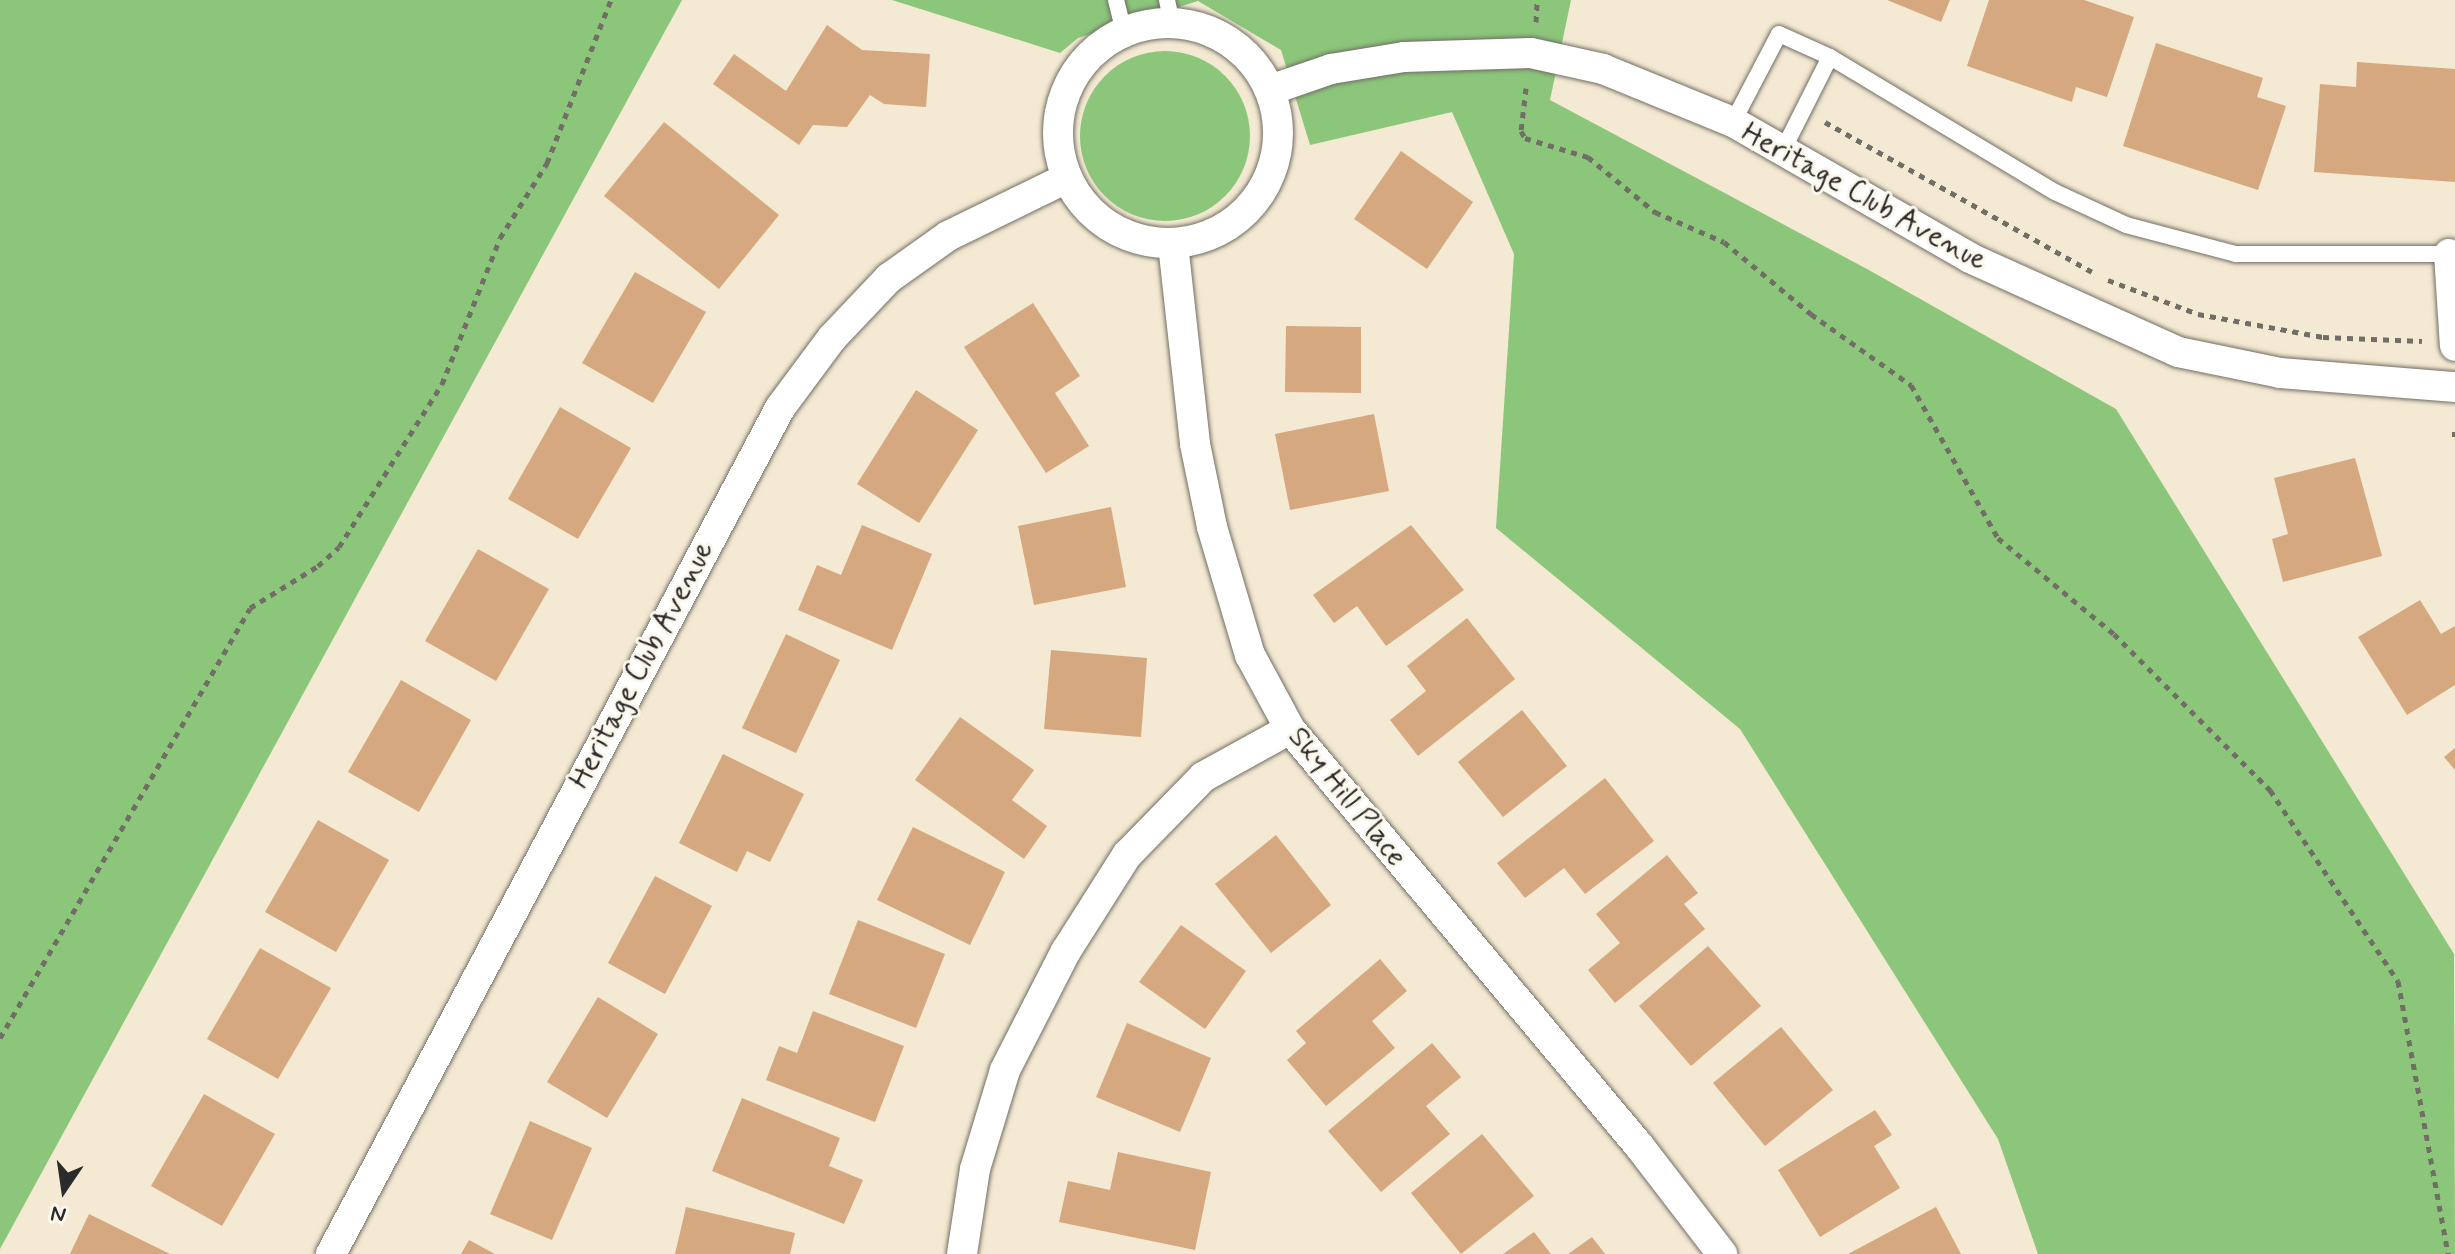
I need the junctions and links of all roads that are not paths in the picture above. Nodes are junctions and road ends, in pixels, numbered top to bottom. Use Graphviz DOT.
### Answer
graph roads {
  1 [pos="1116,0"];
  2 [pos="1170,12"];
  3 [pos="1124,31"];
  4 [pos="1830,57"];
  5 [pos="1270,90"];
  6 [pos="1733,122"];
  7 [pos="1782,152"];
  8 [pos="1067,178"];
  9 [pos="1173,244"];
  10 [pos="2452,254"];
  11 [pos="2441,343"];
  12 [pos="2455,387"];
  13 [pos="1290,729"];
  14 [pos="331,1254"];
  15 [pos="962,1254"];
  16 [pos="1722,1254"];
  1 -- 3 [label="lane"];
  2 -- 3 [label="street"];
  2 -- 5 [label="street"];
  3 -- 8 [label="street"];
  4 -- 6 [label="lane"];
  4 -- 7 [label="lane"];
  4 -- 10 [label="lane"];
  5 -- 6 [label="street, Heritage Club Avenue"];
  5 -- 9 [label="street"];
  6 -- 7 [label="street, Heritage Club Avenue"];
  7 -- 12 [label="street, Heritage Club Avenue"];
  8 -- 9 [label="street"];
  8 -- 14 [label="street, Heritage Club Avenue"];
  9 -- 13 [label="street, Sky Hill Place"];
  10 -- 11 [label="street"];
  13 -- 15 [label="street"];
  13 -- 16 [label="street, Sky Hill Place"];
}
